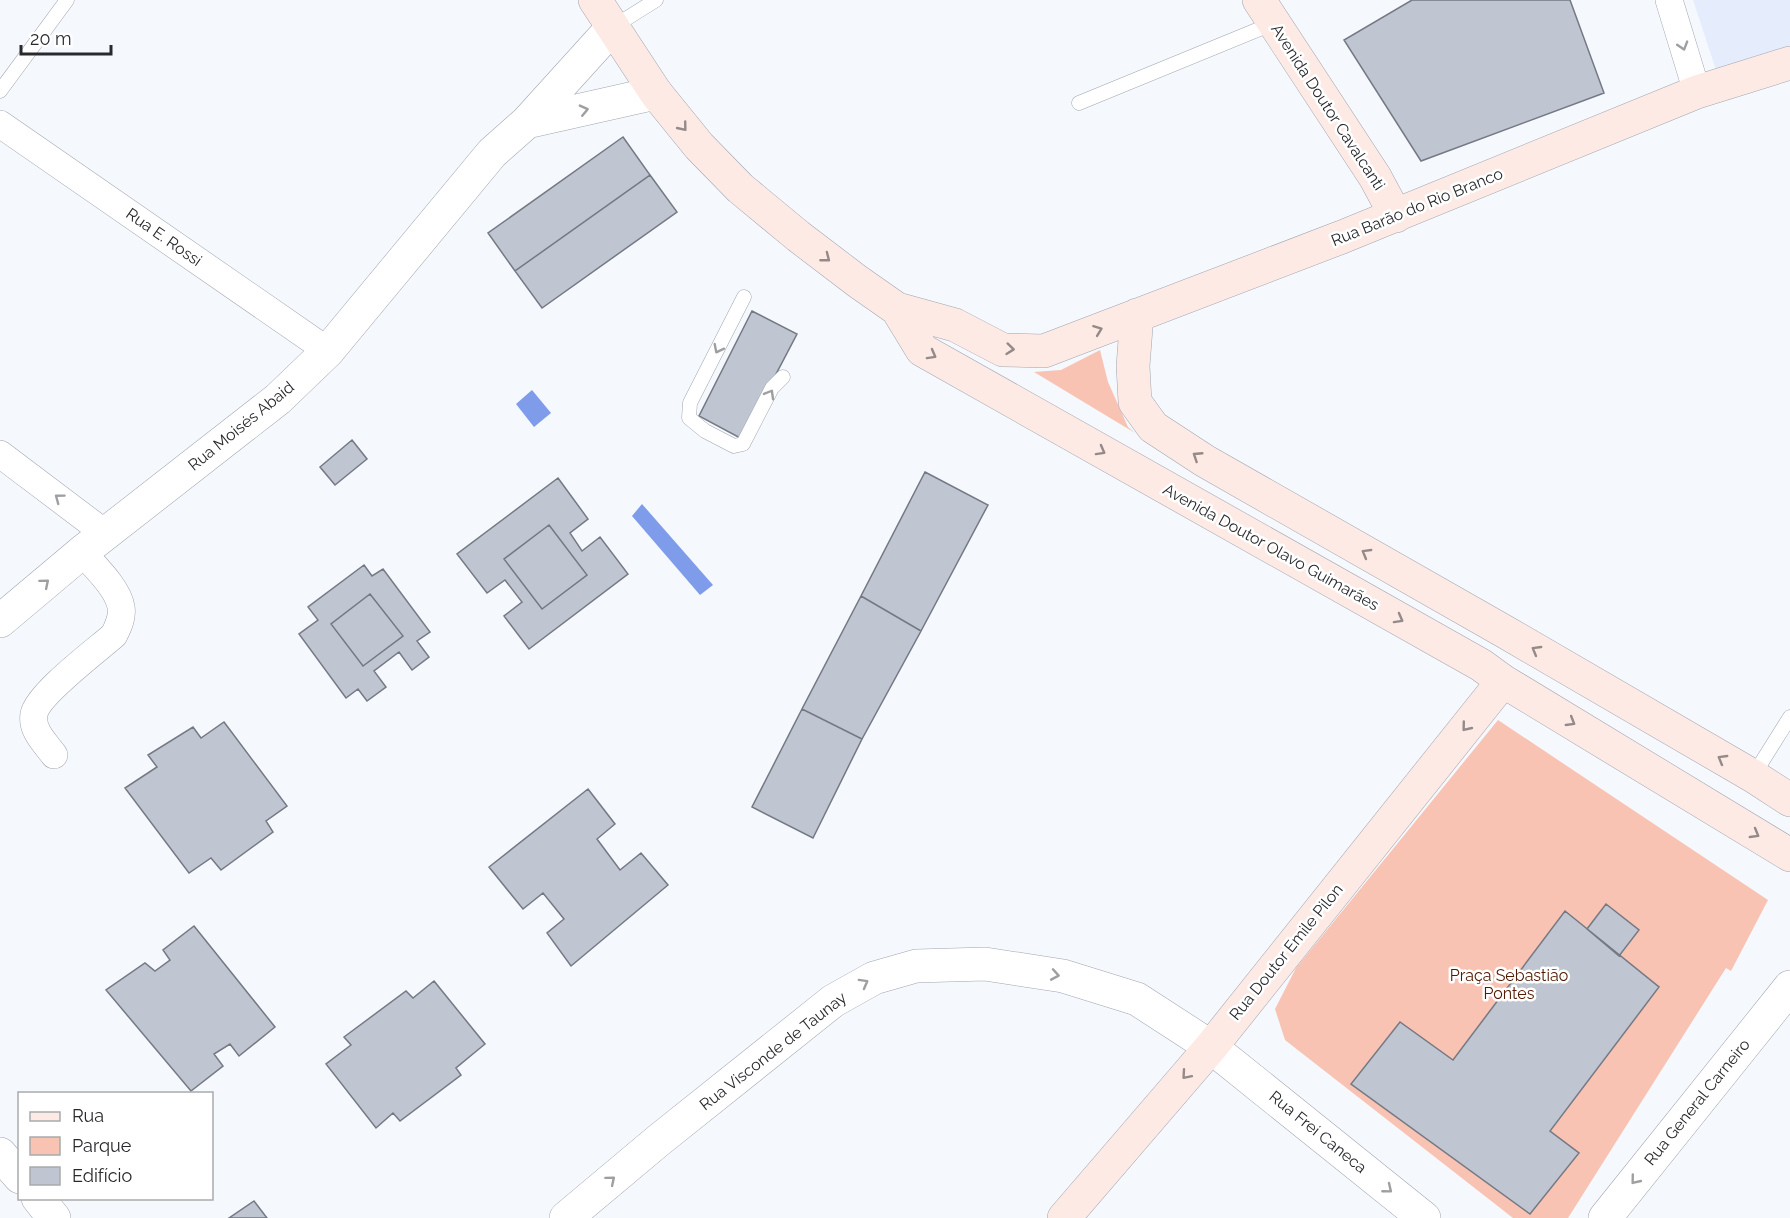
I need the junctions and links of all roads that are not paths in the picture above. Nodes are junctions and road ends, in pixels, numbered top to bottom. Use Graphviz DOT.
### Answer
graph roads {
  1 [pos="67,0"];
  2 [pos="595,0"];
  3 [pos="656,0"];
  4 [pos="1669,0"];
  5 [pos="1267,11"];
  6 [pos="613,27"];
  7 [pos="1790,63"];
  8 [pos="0,91"];
  9 [pos="1697,92"];
  10 [pos="656,93"];
  11 [pos="1079,103"];
  12 [pos="527,122"];
  13 [pos="0,124"];
  14 [pos="1371,172"];
  15 [pos="1396,216"];
  16 [pos="1249,273"];
  17 [pos="744,297"];
  18 [pos="897,309"];
  19 [pos="1137,315"];
  20 [pos="328,351"];
  21 [pos="783,377"];
  22 [pos="0,454"];
  23 [pos="94,543"];
  24 [pos="0,621"];
  25 [pos="1503,681"];
  26 [pos="1790,717"];
  27 [pos="1677,733"];
  28 [pos="54,755"];
  29 [pos="1753,776"];
  30 [pos="1790,800"];
  31 [pos="1790,855"];
  32 [pos="1790,987"];
  33 [pos="1211,1047"];
  34 [pos="0,1154"];
  35 [pos="18,1175"];
  36 [pos="40,1200"];
  37 [pos="54,1218"];
  38 [pos="566,1218"];
  39 [pos="1064,1218"];
  40 [pos="1424,1218"];
  41 [pos="1605,1218"];
  1 -- 8 [label="lane"];
  2 -- 6 [label="main road"];
  3 -- 6 [label="lane"];
  4 -- 9 [label="street, one-way"];
  5 -- 11 [label="lane"];
  5 -- 14 [label="main road, Avenida Doutor Cavalcanti"];
  6 -- 10 [label="main road"];
  6 -- 12 [label="street, Rua Moisés Abaid"];
  7 -- 9 [label="main road, Rua Barão do Rio Branco"];
  9 -- 15 [label="main road, Rua Barão do Rio Branco"];
  12 -- 10 [label="street, Rua Moisés Abaid, one-way"];
  10 -- 18 [label="main road, one-way"];
  12 -- 20 [label="street, Rua Moisés Abaid"];
  13 -- 20 [label="street, Rua E. Rossi"];
  14 -- 15 [label="main road, Avenida Doutor Cavalcanti"];
  14 -- 16 [label="main road"];
  15 -- 16 [label="main road, Rua Barão do Rio Branco"];
  16 -- 19 [label="main road, Rua Barão do Rio Branco"];
  17 -- 21 [label="lane, one-way"];
  18 -- 19 [label="main road, Rua Barão do Rio Branco, one-way"];
  18 -- 25 [label="main road, Avenida Doutor Olavo Guimarães, one-way"];
  27 -- 19 [label="main road, one-way"];
  20 -- 23 [label="street, Rua Moisés Abaid"];
  23 -- 22 [label="street, one-way"];
  24 -- 23 [label="street, Rua Moisés Abaid, one-way"];
  23 -- 28 [label="street"];
  25 -- 27 [label="main road"];
  25 -- 31 [label="main road, Avenida Doutor Olavo Guimarães, one-way"];
  25 -- 33 [label="main road, Rua Doutor Emile Pilon, one-way"];
  26 -- 29 [label="lane"];
  29 -- 27 [label="main road, one-way"];
  29 -- 30 [label="main road"];
  32 -- 41 [label="street, Rua General Carneiro, one-way"];
  38 -- 33 [label="street, Rua Visconde de Taunay, one-way"];
  33 -- 39 [label="main road, Rua Doutor Emile Pilon, one-way"];
  33 -- 40 [label="street, Rua Frei Caneca, one-way"];
  34 -- 35 [label="street"];
  36 -- 37 [label="street"];
}
